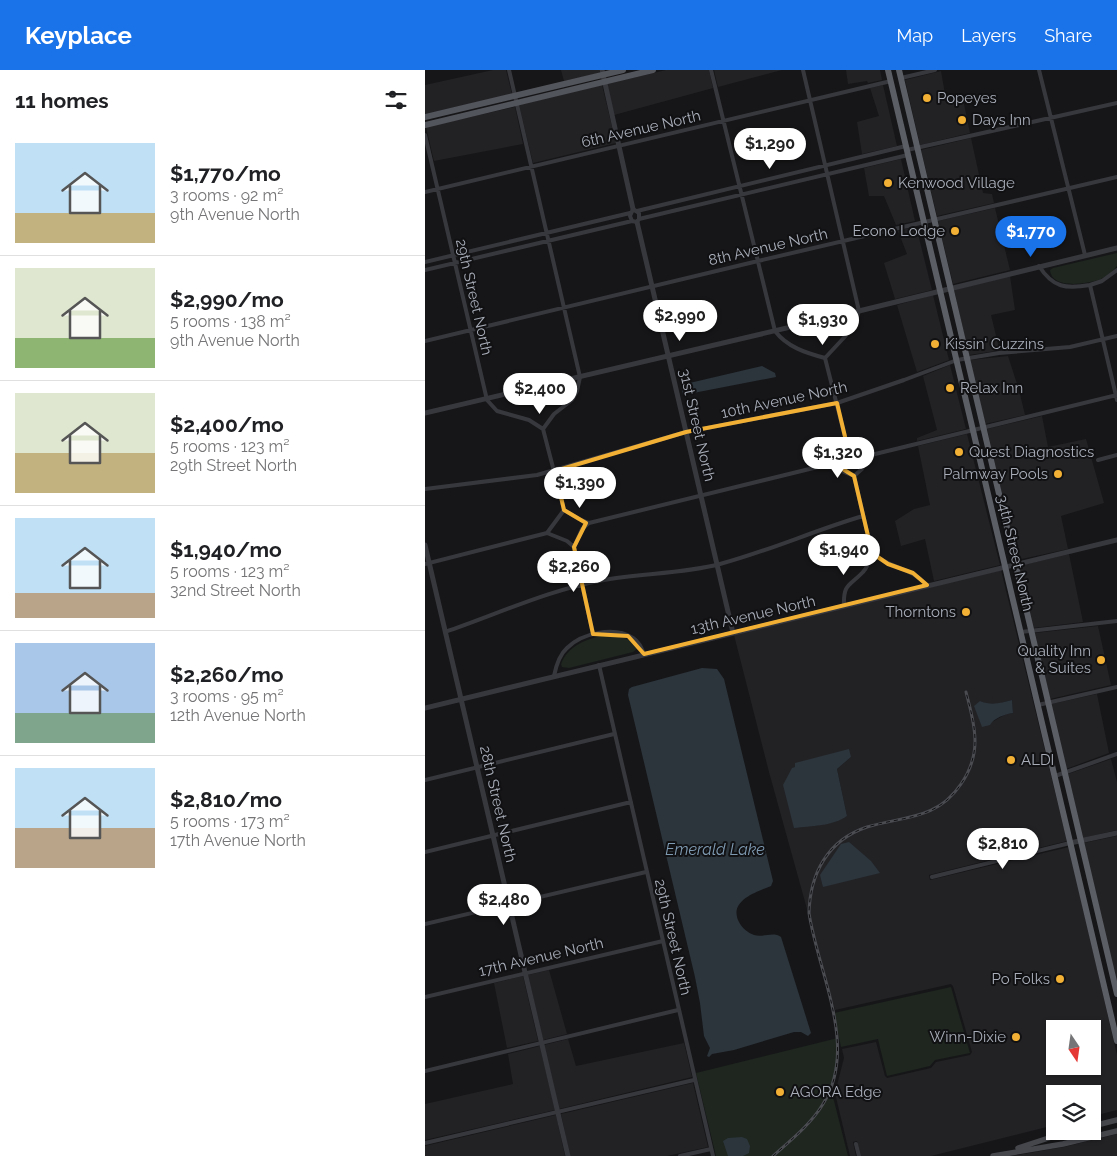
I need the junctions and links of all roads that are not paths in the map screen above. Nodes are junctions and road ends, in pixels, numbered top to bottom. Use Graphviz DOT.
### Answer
graph roads {
  1 [pos="509,70"];
  2 [pos="623,70"];
  3 [pos="653,70"];
  4 [pos="711,70"];
  5 [pos="803,70"];
  6 [pos="888,70"];
  7 [pos="899,70"];
  8 [pos="935,70"];
  9 [pos="1039,70"];
  10 [pos="603,75"];
  11 [pos="901,78"];
  12 [pos="891,81"];
  13 [pos="516,100"];
  14 [pos="810,100"];
  15 [pos="1117,103"];
  16 [pos="425,117"];
  17 [pos="1050,117"];
  18 [pos="724,120"];
  19 [pos="425,125"];
  20 [pos="425,134"];
  21 [pos="619,145"];
  22 [pos="917,148"];
  23 [pos="907,151"];
  24 [pos="531,166"];
  25 [pos="825,166"];
  26 [pos="827,174"];
  27 [pos="1117,178"];
  28 [pos="740,187"];
  29 [pos="437,188"];
  30 [pos="1069,189"];
  31 [pos="425,192"];
  32 [pos="742,194"];
  33 [pos="634,211"];
  34 [pos="934,219"];
  35 [pos="636,221"];
  36 [pos="924,222"];
  37 [pos="546,233"];
  38 [pos="843,240"];
  39 [pos="548,241"];
  40 [pos="1117,248"];
  41 [pos="453,255"];
  42 [pos="1085,255"];
  43 [pos="758,261"];
  44 [pos="425,262"];
  45 [pos="455,263"];
  46 [pos="1039,266"];
  47 [pos="425,270"];
  48 [pos="1117,270"];
  49 [pos="1090,285"];
  50 [pos="652,286"];
  51 [pos="950,288"];
  52 [pos="940,291"];
  53 [pos="564,308"];
  54 [pos="859,311"];
  55 [pos="470,330"];
  56 [pos="775,331"];
  57 [pos="1117,336"];
  58 [pos="1103,340"];
  59 [pos="425,341"];
  60 [pos="668,356"];
  61 [pos="825,358"];
  62 [pos="967,358"];
  63 [pos="957,360"];
  64 [pos="580,377"];
  65 [pos="1117,397"];
  66 [pos="487,400"];
  67 [pos="837,402"];
  68 [pos="425,413"];
  69 [pos="983,428"];
  70 [pos="543,429"];
  71 [pos="973,430"];
  72 [pos="686,432"];
  73 [pos="847,445"];
  74 [pos="1117,455"];
  75 [pos="867,456"];
  76 [pos="1098,460"];
  77 [pos="834,463"];
  78 [pos="555,470"];
  79 [pos="854,476"];
  80 [pos="425,489"];
  81 [pos="701,495"];
  82 [pos="999,496"];
  83 [pos="989,498"];
  84 [pos="564,510"];
  85 [pos="863,516"];
  86 [pos="589,523"];
  87 [pos="547,533"];
  88 [pos="1117,540"];
  89 [pos="425,545"];
  90 [pos="574,547"];
  91 [pos="873,553"];
  92 [pos="427,563"];
  93 [pos="717,564"];
  94 [pos="1015,564"];
  95 [pos="1005,566"];
  96 [pos="582,585"];
  97 [pos="927,585"];
  98 [pos="844,606"];
  99 [pos="1117,621"];
  100 [pos="1031,631"];
  101 [pos="445,632"];
  102 [pos="1021,632"];
  103 [pos="733,633"];
  104 [pos="593,634"];
  105 [pos="644,654"];
  106 [pos="599,665"];
  107 [pos="553,676"];
  108 [pos="1117,687"];
  109 [pos="461,699"];
  110 [pos="1048,702"];
  111 [pos="1038,705"];
  112 [pos="425,708"];
  113 [pos="614,734"];
  114 [pos="1117,754"];
  115 [pos="477,768"];
  116 [pos="1064,772"];
  117 [pos="1055,776"];
  118 [pos="425,780"];
  119 [pos="631,802"];
  120 [pos="1117,833"];
  121 [pos="493,836"];
  122 [pos="1081,841"];
  123 [pos="1070,844"];
  124 [pos="425,852"];
  125 [pos="647,872"];
  126 [pos="932,877"];
  127 [pos="509,905"];
  128 [pos="425,924"];
  129 [pos="663,941"];
  130 [pos="525,973"];
  131 [pos="1117,994"];
  132 [pos="425,997"];
  133 [pos="678,1010"];
  134 [pos="1114,1013"];
  135 [pos="1117,1041"];
  136 [pos="541,1043"];
  137 [pos="425,1071"];
  138 [pos="695,1080"];
  139 [pos="558,1112"];
  140 [pos="1117,1120"];
  141 [pos="1101,1124"];
  142 [pos="1117,1131"];
  143 [pos="1046,1140"];
  144 [pos="425,1143"];
  145 [pos="856,1144"];
  146 [pos="711,1149"];
  147 [pos="1004,1155"];
  148 [pos="568,1156"];
  149 [pos="679,1156"];
  150 [pos="713,1156"];
  151 [pos="859,1156"];
  152 [pos="993,1156"];
  1 -- 13 [label="street"];
  2 -- 10 [label="main road"];
  3 -- 10 [label="main road"];
  4 -- 18 [label="street"];
  5 -- 14 [label="street"];
  6 -- 12 [label="highway, 34th Street North"];
  7 -- 11 [label="highway, 34th Street North"];
  8 -- 11 [label="street"];
  9 -- 17 [label="street"];
  10 -- 13 [label="main road"];
  10 -- 21 [label="street"];
  11 -- 22 [label="highway, 34th Street North"];
  12 -- 14 [label="street, 6th Avenue North"];
  12 -- 23 [label="highway, 34th Street North"];
  13 -- 16 [label="main road"];
  13 -- 19 [label="main road"];
  13 -- 24 [label="street"];
  14 -- 18 [label="street, 6th Avenue North"];
  14 -- 25 [label="street"];
  15 -- 17 [label="street"];
  17 -- 22 [label="street"];
  17 -- 30 [label="street"];
  18 -- 21 [label="street, 6th Avenue North"];
  18 -- 28 [label="street"];
  20 -- 29 [label="street, 29th Street North"];
  21 -- 24 [label="street, 6th Avenue North"];
  21 -- 33 [label="street"];
  22 -- 23 [label="street"];
  22 -- 34 [label="highway, 34th Street North"];
  23 -- 25 [label="street"];
  23 -- 26 [label="street"];
  23 -- 36 [label="highway, 34th Street North"];
  24 -- 29 [label="street, 6th Avenue North"];
  24 -- 37 [label="street"];
  25 -- 26 [label="street"];
  25 -- 28 [label="street"];
  26 -- 32 [label="street"];
  26 -- 38 [label="street"];
  27 -- 30 [label="street, 8th Avenue North"];
  28 -- 32 [label="street"];
  28 -- 33 [label="street"];
  29 -- 31 [label="street, 6th Avenue North"];
  29 -- 41 [label="street, 29th Street North"];
  30 -- 34 [label="street, 8th Avenue North"];
  30 -- 42 [label="street"];
  32 -- 35 [label="street"];
  32 -- 43 [label="street"];
  33 -- 35 [label="street"];
  33 -- 35 [label="street"];
  33 -- 37 [label="street"];
  34 -- 36 [label="street, 8th Avenue North"];
  34 -- 51 [label="highway, 34th Street North"];
  35 -- 39 [label="street"];
  35 -- 50 [label="street, 31st Street North"];
  36 -- 38 [label="street, 8th Avenue North"];
  36 -- 52 [label="highway, 34th Street North"];
  37 -- 39 [label="street"];
  37 -- 41 [label="street"];
  38 -- 43 [label="street, 8th Avenue North"];
  38 -- 54 [label="street"];
  39 -- 45 [label="street"];
  39 -- 53 [label="street"];
  40 -- 42 [label="street"];
  41 -- 44 [label="street"];
  41 -- 45 [label="street, 29th Street North"];
  42 -- 46 [label="street"];
  43 -- 50 [label="street, 8th Avenue North"];
  43 -- 56 [label="street"];
  45 -- 47 [label="street"];
  45 -- 55 [label="street, 29th Street North"];
  46 -- 49 [label="street"];
  46 -- 51 [label="street"];
  48 -- 49 [label="street"];
  49 -- 58 [label="street"];
  50 -- 53 [label="street, 8th Avenue North"];
  50 -- 60 [label="street, 31st Street North"];
  51 -- 52 [label="street"];
  51 -- 62 [label="highway, 34th Street North"];
  52 -- 54 [label="street"];
  52 -- 63 [label="highway, 34th Street North"];
  53 -- 55 [label="street, 8th Avenue North"];
  53 -- 64 [label="street"];
  54 -- 56 [label="street"];
  54 -- 61 [label="street"];
  55 -- 59 [label="street, 8th Avenue North"];
  55 -- 66 [label="street, 29th Street North"];
  56 -- 60 [label="street"];
  56 -- 61 [label="street"];
  57 -- 58 [label="street, 10th Avenue North"];
  58 -- 62 [label="street, 10th Avenue North"];
  58 -- 65 [label="street"];
  60 -- 64 [label="street"];
  60 -- 72 [label="street, 31st Street North"];
  61 -- 67 [label="street"];
  62 -- 63 [label="street, 10th Avenue North"];
  62 -- 69 [label="highway, 34th Street North"];
  63 -- 67 [label="street, 10th Avenue North"];
  63 -- 71 [label="highway, 34th Street North"];
  64 -- 66 [label="street"];
  64 -- 70 [label="street"];
  65 -- 69 [label="street"];
  66 -- 68 [label="street"];
  66 -- 70 [label="street"];
  67 -- 72 [label="street, 10th Avenue North"];
  67 -- 73 [label="street"];
  69 -- 71 [label="street"];
  69 -- 82 [label="highway, 34th Street North"];
  70 -- 78 [label="street"];
  71 -- 75 [label="street"];
  71 -- 83 [label="highway, 34th Street North"];
  72 -- 78 [label="street, 10th Avenue North"];
  72 -- 81 [label="street, 31st Street North"];
  73 -- 75 [label="street"];
  73 -- 77 [label="street"];
  74 -- 76 [label="street"];
  75 -- 79 [label="street"];
  77 -- 79 [label="street"];
  77 -- 81 [label="street"];
  78 -- 80 [label="street, 10th Avenue North"];
  78 -- 84 [label="street"];
  79 -- 85 [label="street"];
  81 -- 86 [label="street"];
  81 -- 93 [label="street, 31st Street North"];
  82 -- 83 [label="highway"];
  82 -- 94 [label="highway, 34th Street North"];
  83 -- 95 [label="highway, 34th Street North"];
  84 -- 86 [label="street"];
  84 -- 87 [label="street"];
  85 -- 91 [label="street"];
  85 -- 93 [label="street"];
  86 -- 90 [label="street"];
  87 -- 90 [label="street"];
  87 -- 92 [label="street"];
  88 -- 94 [label="street, 13th Avenue North"];
  89 -- 92 [label="street, 28th Street North"];
  90 -- 96 [label="street"];
  91 -- 97 [label="street"];
  91 -- 98 [label="street"];
  92 -- 101 [label="street, 28th Street North"];
  93 -- 96 [label="street"];
  93 -- 103 [label="street, 31st Street North"];
  94 -- 95 [label="street, 13th Avenue North"];
  94 -- 100 [label="highway, 34th Street North"];
  95 -- 97 [label="street, 13th Avenue North"];
  95 -- 102 [label="highway, 34th Street North"];
  96 -- 101 [label="street"];
  96 -- 104 [label="street"];
  97 -- 98 [label="street, 13th Avenue North"];
  98 -- 103 [label="street, 13th Avenue North"];
  99 -- 100 [label="street"];
  100 -- 102 [label="street"];
  100 -- 110 [label="highway, 34th Street North"];
  101 -- 109 [label="street, 28th Street North"];
  102 -- 111 [label="highway, 34th Street North"];
  103 -- 105 [label="street, 13th Avenue North"];
  104 -- 105 [label="street"];
  104 -- 107 [label="street"];
  105 -- 106 [label="street, 13th Avenue North"];
  106 -- 107 [label="street, 13th Avenue North"];
  106 -- 113 [label="street, 29th Street North"];
  107 -- 109 [label="street, 13th Avenue North"];
  108 -- 110 [label="street"];
  109 -- 112 [label="street, 13th Avenue North"];
  109 -- 115 [label="street, 28th Street North"];
  110 -- 111 [label="street"];
  110 -- 116 [label="highway, 34th Street North"];
  111 -- 117 [label="highway, 34th Street North"];
  113 -- 115 [label="street"];
  113 -- 119 [label="street, 29th Street North"];
  114 -- 116 [label="street"];
  115 -- 118 [label="street"];
  115 -- 121 [label="street, 28th Street North"];
  116 -- 117 [label="street"];
  116 -- 122 [label="highway, 34th Street North"];
  117 -- 123 [label="highway, 34th Street North"];
  119 -- 121 [label="street"];
  119 -- 125 [label="street, 29th Street North"];
  120 -- 122 [label="street"];
  121 -- 124 [label="street"];
  121 -- 127 [label="street, 28th Street North"];
  122 -- 123 [label="street"];
  122 -- 131 [label="highway, 34th Street North"];
  123 -- 126 [label="street"];
  123 -- 134 [label="highway, 34th Street North"];
  125 -- 127 [label="street"];
  125 -- 129 [label="street, 29th Street North"];
  127 -- 128 [label="street"];
  127 -- 130 [label="street, 28th Street North"];
  129 -- 130 [label="street, 17th Avenue North"];
  129 -- 133 [label="street, 29th Street North"];
  130 -- 132 [label="street, 17th Avenue North"];
  130 -- 136 [label="street, 28th Street North"];
  133 -- 136 [label="street"];
  133 -- 138 [label="street, 29th Street North"];
  134 -- 135 [label="highway, 34th Street North"];
  136 -- 137 [label="street"];
  136 -- 139 [label="street, 28th Street North"];
  138 -- 139 [label="street"];
  138 -- 146 [label="street, 29th Street North"];
  139 -- 144 [label="street"];
  139 -- 148 [label="street, 28th Street North"];
  140 -- 141 [label="main road"];
  142 -- 147 [label="main road"];
  143 -- 147 [label="main road"];
  145 -- 151 [label="street"];
  146 -- 149 [label="street"];
  146 -- 150 [label="street, 29th Street North"];
  147 -- 152 [label="main road"];
}
